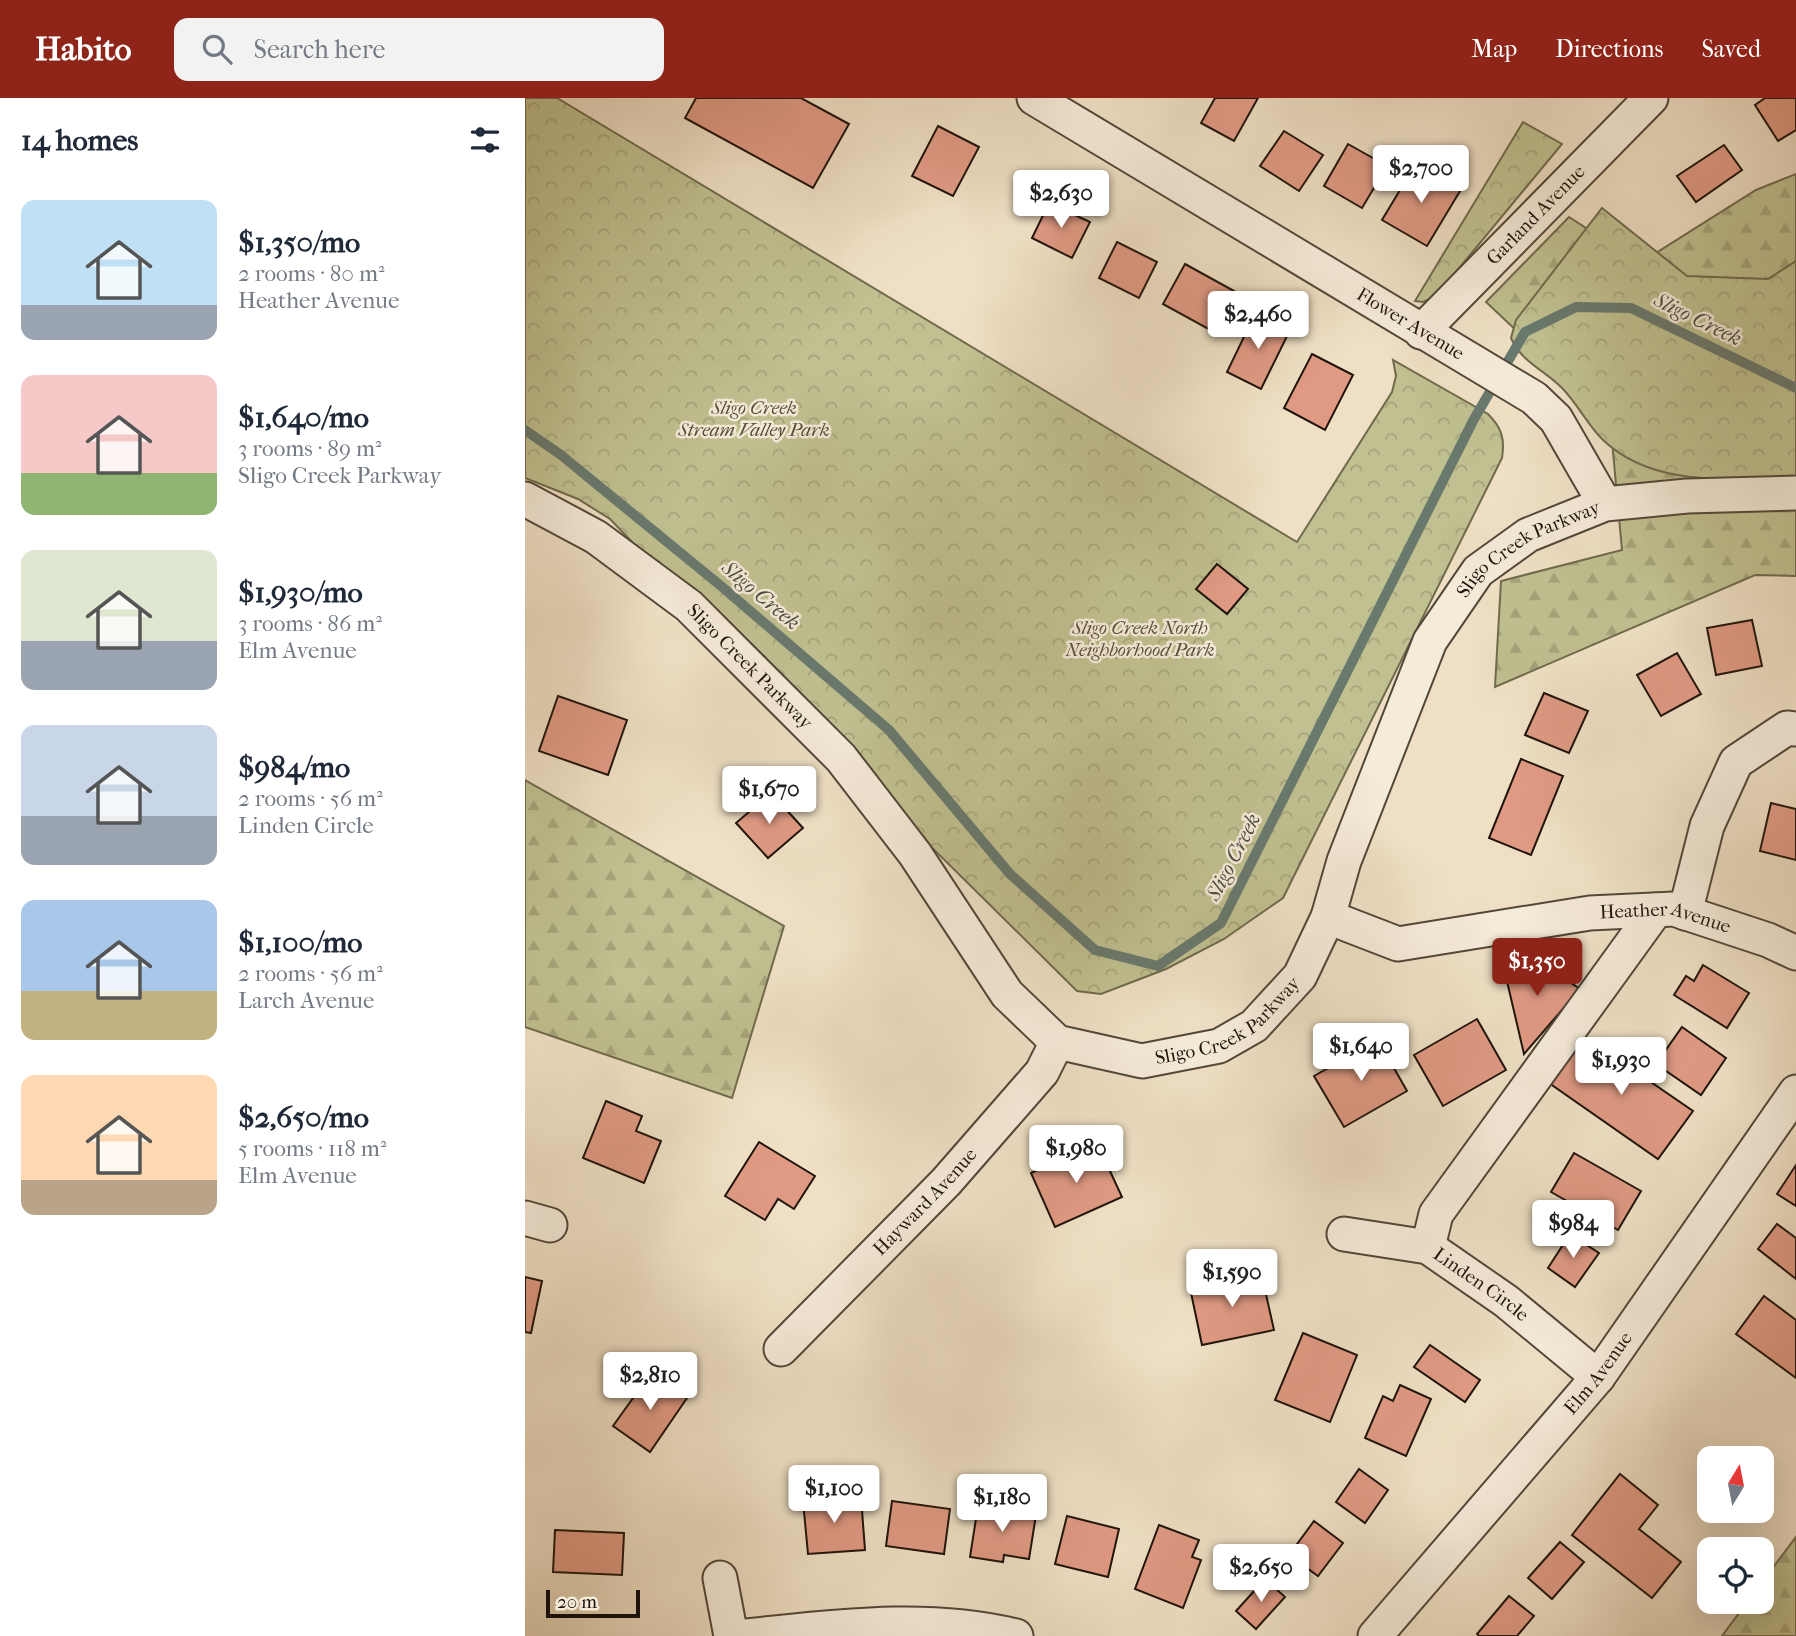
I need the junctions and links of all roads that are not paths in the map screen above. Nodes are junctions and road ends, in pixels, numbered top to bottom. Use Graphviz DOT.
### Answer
graph roads {
  1 [pos="1034,98"];
  2 [pos="1651,98"];
  3 [pos="1421,332"];
  4 [pos="1796,493"];
  5 [pos="525,499"];
  6 [pos="1605,504"];
  7 [pos="1796,729"];
  8 [pos="1670,911"];
  9 [pos="1328,917"];
  10 [pos="1796,953"];
  11 [pos="1056,1042"];
  12 [pos="1796,1092"];
  13 [pos="1344,1234"];
  14 [pos="1427,1247"];
  15 [pos="781,1349"];
  16 [pos="1598,1377"];
  17 [pos="720,1578"];
  18 [pos="730,1636"];
  19 [pos="745,1636"];
  20 [pos="1016,1636"];
  21 [pos="1374,1636"];
  1 -- 3 [label="street, Flower Avenue"];
  2 -- 3 [label="street, Garland Avenue"];
  3 -- 6 [label="street, Flower Avenue"];
  4 -- 6 [label="street, Sligo Creek Parkway"];
  5 -- 11 [label="street, Sligo Creek Parkway"];
  6 -- 9 [label="street, Sligo Creek Parkway"];
  7 -- 8 [label="street"];
  8 -- 9 [label="street, Heather Avenue"];
  8 -- 10 [label="street, Heather Avenue"];
  8 -- 14 [label="street"];
  9 -- 11 [label="street, Sligo Creek Parkway"];
  11 -- 15 [label="street, Hayward Avenue"];
  12 -- 16 [label="street, Elm Avenue"];
  13 -- 14 [label="street, Linden Circle"];
  14 -- 16 [label="street, Linden Circle"];
  16 -- 21 [label="street, Elm Avenue"];
  17 -- 18 [label="street"];
  19 -- 20 [label="street"];
}
